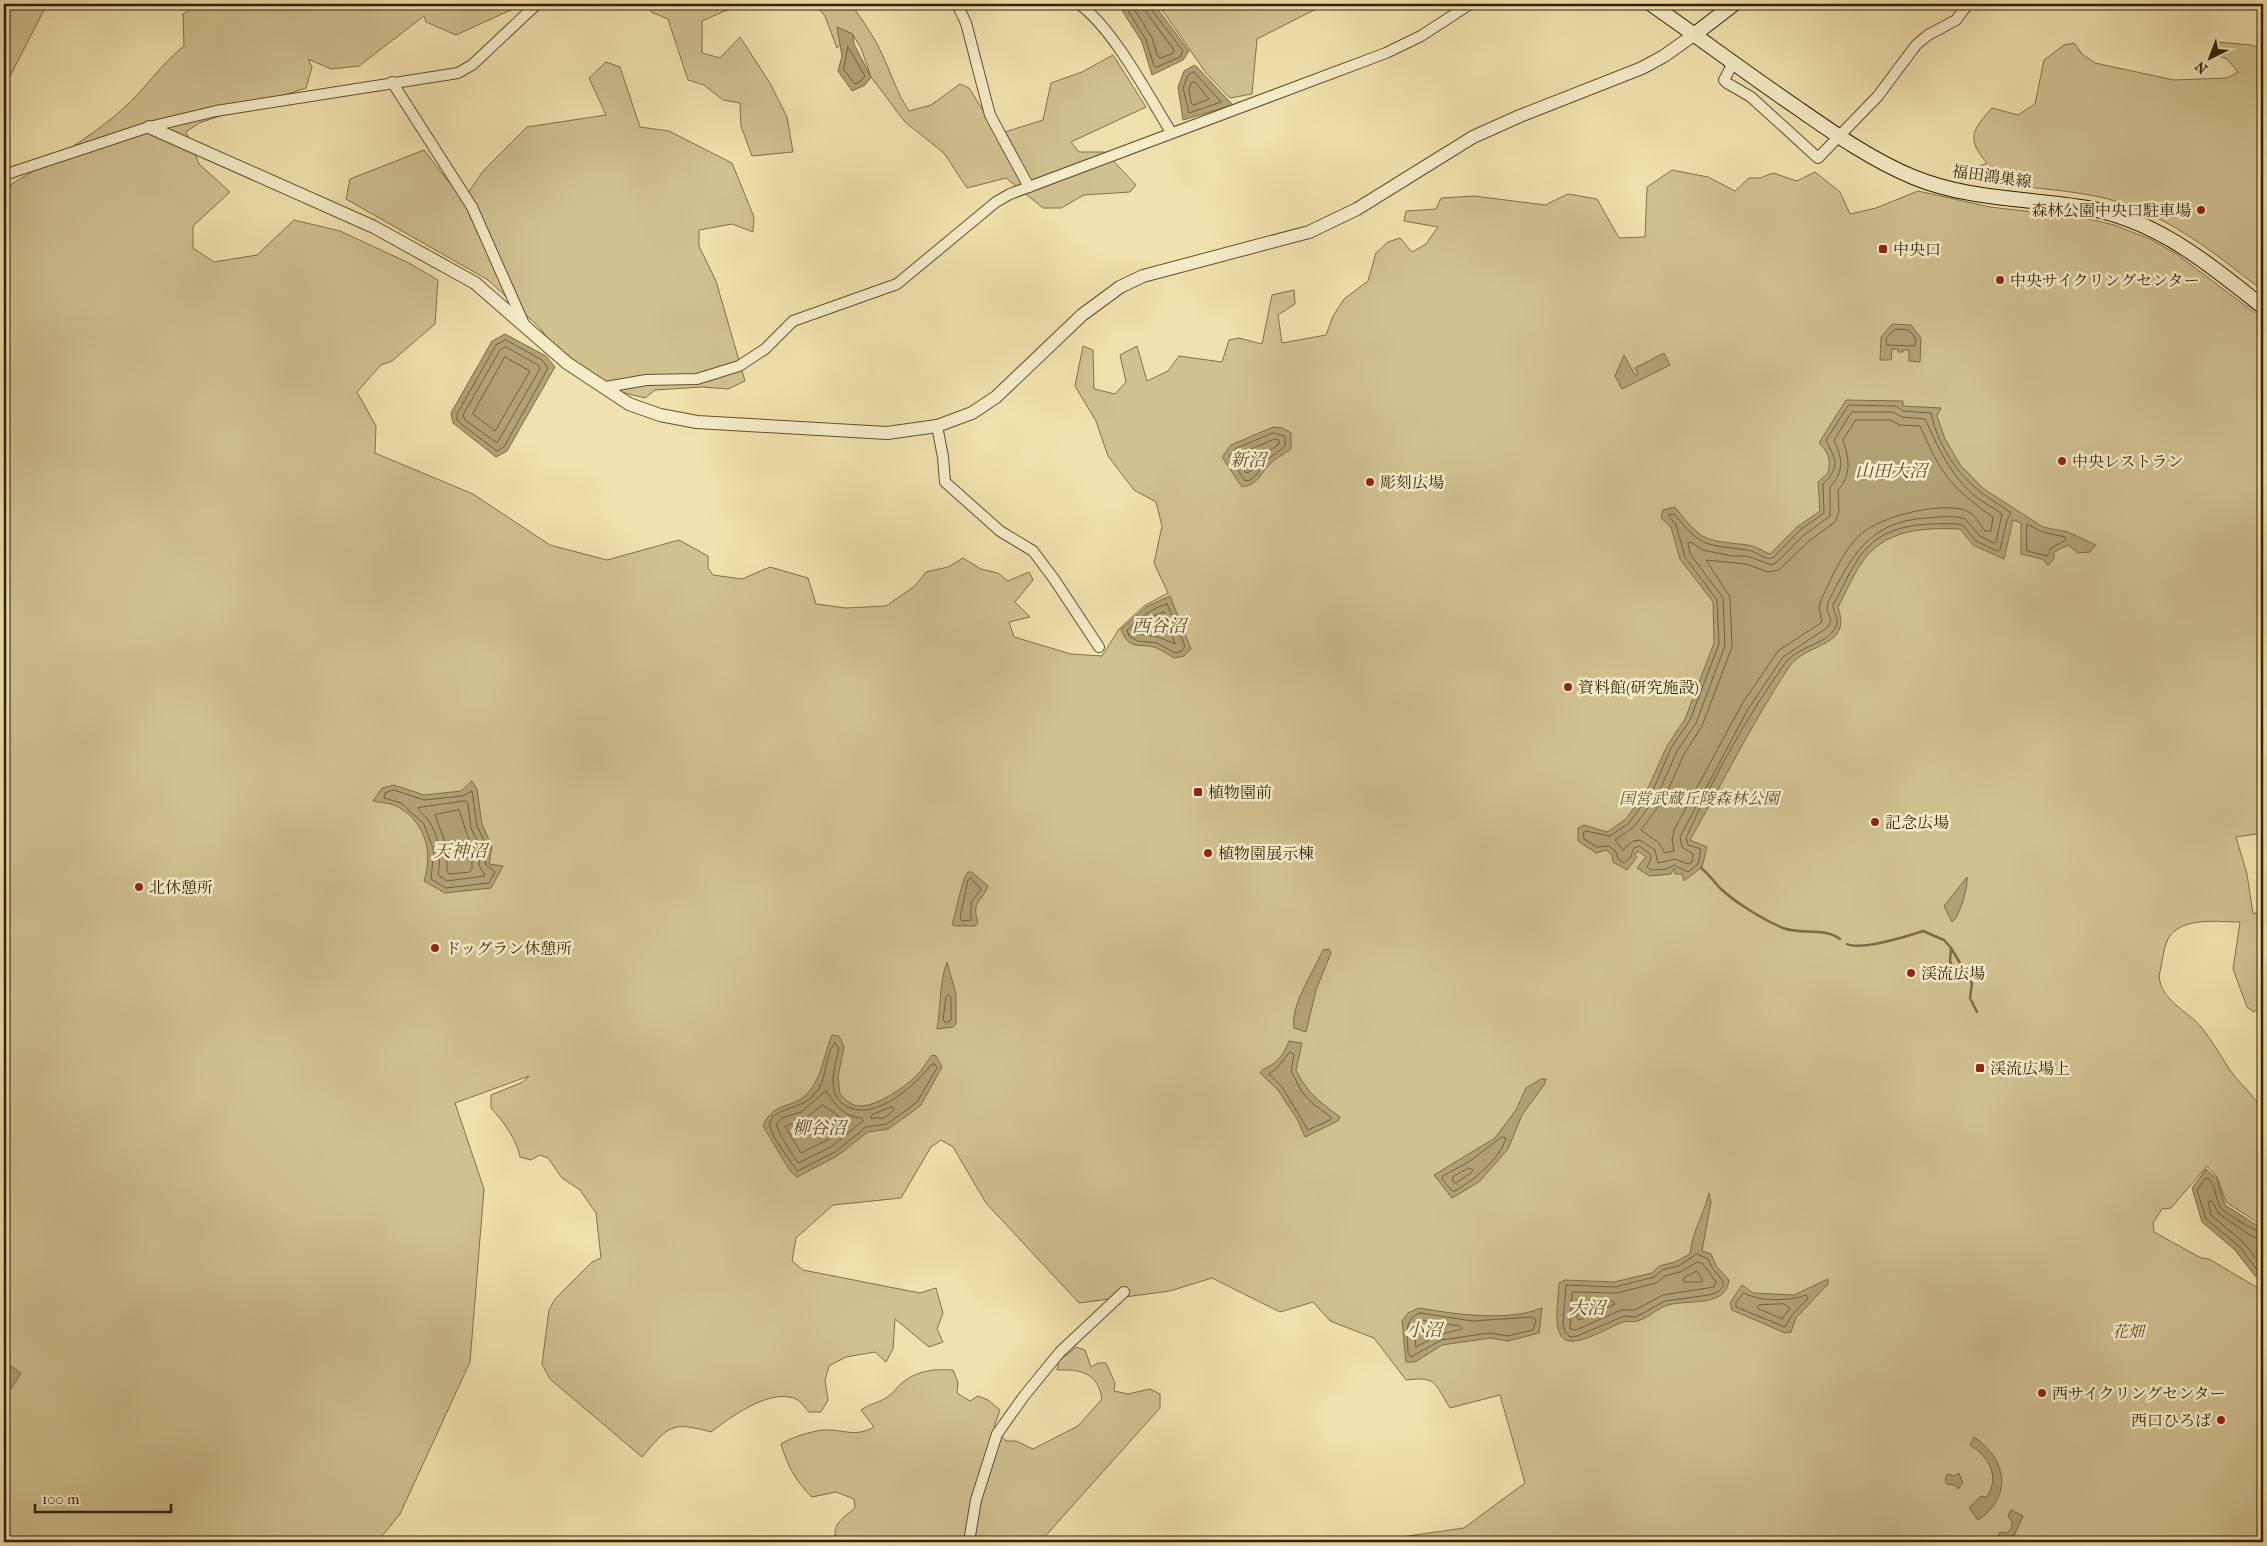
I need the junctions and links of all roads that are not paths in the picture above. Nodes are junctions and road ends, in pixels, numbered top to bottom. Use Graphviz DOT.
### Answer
graph roads {
  1 [pos="537,4"];
  2 [pos="957,4"];
  3 [pos="1079,4"];
  4 [pos="1470,4"];
  5 [pos="1651,4"];
  6 [pos="1734,4"];
  7 [pos="1968,4"];
  8 [pos="1695,34"];
  9 [pos="1733,63"];
  10 [pos="392,82"];
  11 [pos="149,126"];
  12 [pos="1171,132"];
  13 [pos="1838,136"];
  14 [pos="4,176"];
  15 [pos="1029,187"];
  16 [pos="2263,306"];
  17 [pos="526,328"];
  18 [pos="606,387"];
  19 [pos="937,426"];
  20 [pos="1099,647"];
  21 [pos="1124,1292"];
  22 [pos="969,1542"];
  1 -- 10 [label="street"];
  2 -- 15 [label="street"];
  3 -- 12 [label="street"];
  4 -- 12 [label="street"];
  5 -- 8 [label="main road, 福田鴻巣線"];
  6 -- 8 [label="main road"];
  7 -- 13 [label="street"];
  8 -- 9 [label="main road, 福田鴻巣線"];
  8 -- 19 [label="street"];
  9 -- 13 [label="main road, 福田鴻巣線"];
  9 -- 13 [label="street"];
  10 -- 11 [label="street"];
  10 -- 17 [label="street"];
  11 -- 14 [label="street"];
  11 -- 17 [label="street"];
  12 -- 15 [label="street"];
  13 -- 16 [label="main road, 福田鴻巣線"];
  15 -- 18 [label="street"];
  17 -- 18 [label="street"];
  18 -- 19 [label="street"];
  19 -- 20 [label="street"];
  21 -- 22 [label="street"];
}
